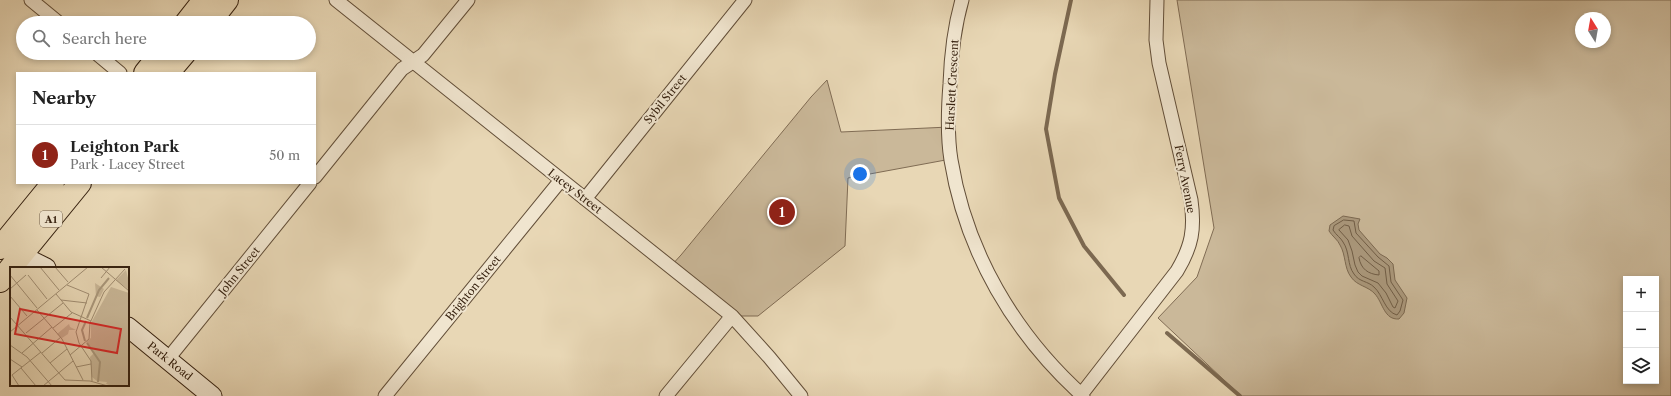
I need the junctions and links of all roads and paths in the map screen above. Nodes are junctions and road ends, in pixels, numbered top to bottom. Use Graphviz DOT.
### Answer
graph roads {
  1 [pos="31,0"];
  2 [pos="204,0"];
  3 [pos="227,0"];
  4 [pos="336,0"];
  5 [pos="468,0"];
  6 [pos="745,0"];
  7 [pos="962,0"];
  8 [pos="1157,0"];
  9 [pos="50,16"];
  10 [pos="191,16"];
  11 [pos="214,16"];
  12 [pos="104,60"];
  13 [pos="155,60"];
  14 [pos="179,60"];
  15 [pos="413,62"];
  16 [pos="119,72"];
  17 [pos="146,72"];
  18 [pos="169,72"];
  19 [pos="316,176"];
  20 [pos="561,180"];
  21 [pos="52,184"];
  22 [pos="79,184"];
  23 [pos="309,184"];
  24 [pos="585,199"];
  25 [pos="0,246"];
  26 [pos="21,256"];
  27 [pos="12,267"];
  28 [pos="44,267"];
  29 [pos="10,269"];
  30 [pos="0,281"];
  31 [pos="732,316"];
  32 [pos="129,328"];
  33 [pos="167,360"];
  34 [pos="212,396"];
  35 [pos="384,396"];
  36 [pos="666,396"];
  37 [pos="801,396"];
  38 [pos="1081,396"];
  1 -- 9 [label="street"];
  2 -- 10 [label="highway"];
  3 -- 11 [label="highway"];
  4 -- 15 [label="street, Lacey Street"];
  5 -- 15 [label="street"];
  6 -- 24 [label="street, Sybil Street"];
  7 -- 38 [label="street, Harslett Crescent"];
  8 -- 38 [label="street, Ferry Avenue"];
  12 -- 16 [label="street"];
  13 -- 17 [label="highway"];
  14 -- 18 [label="highway"];
  15 -- 19 [label="street"];
  15 -- 20 [label="street, Lacey Street"];
  20 -- 24 [label="street, Lacey Street"];
  20 -- 35 [label="street, Brighton Street"];
  21 -- 25 [label="highway, A1"];
  22 -- 26 [label="highway, A1"];
  23 -- 33 [label="street, John Street"];
  24 -- 31 [label="street, Lacey Street"];
  25 -- 26 [label="main road"];
  26 -- 27 [label="highway, A1"];
  26 -- 28 [label="main road"];
  29 -- 30 [label="highway, A1"];
  31 -- 36 [label="street"];
  31 -- 37 [label="street, Lacey Street"];
  32 -- 33 [label="main road, Park Road"];
  33 -- 34 [label="main road, Park Road"];
}
